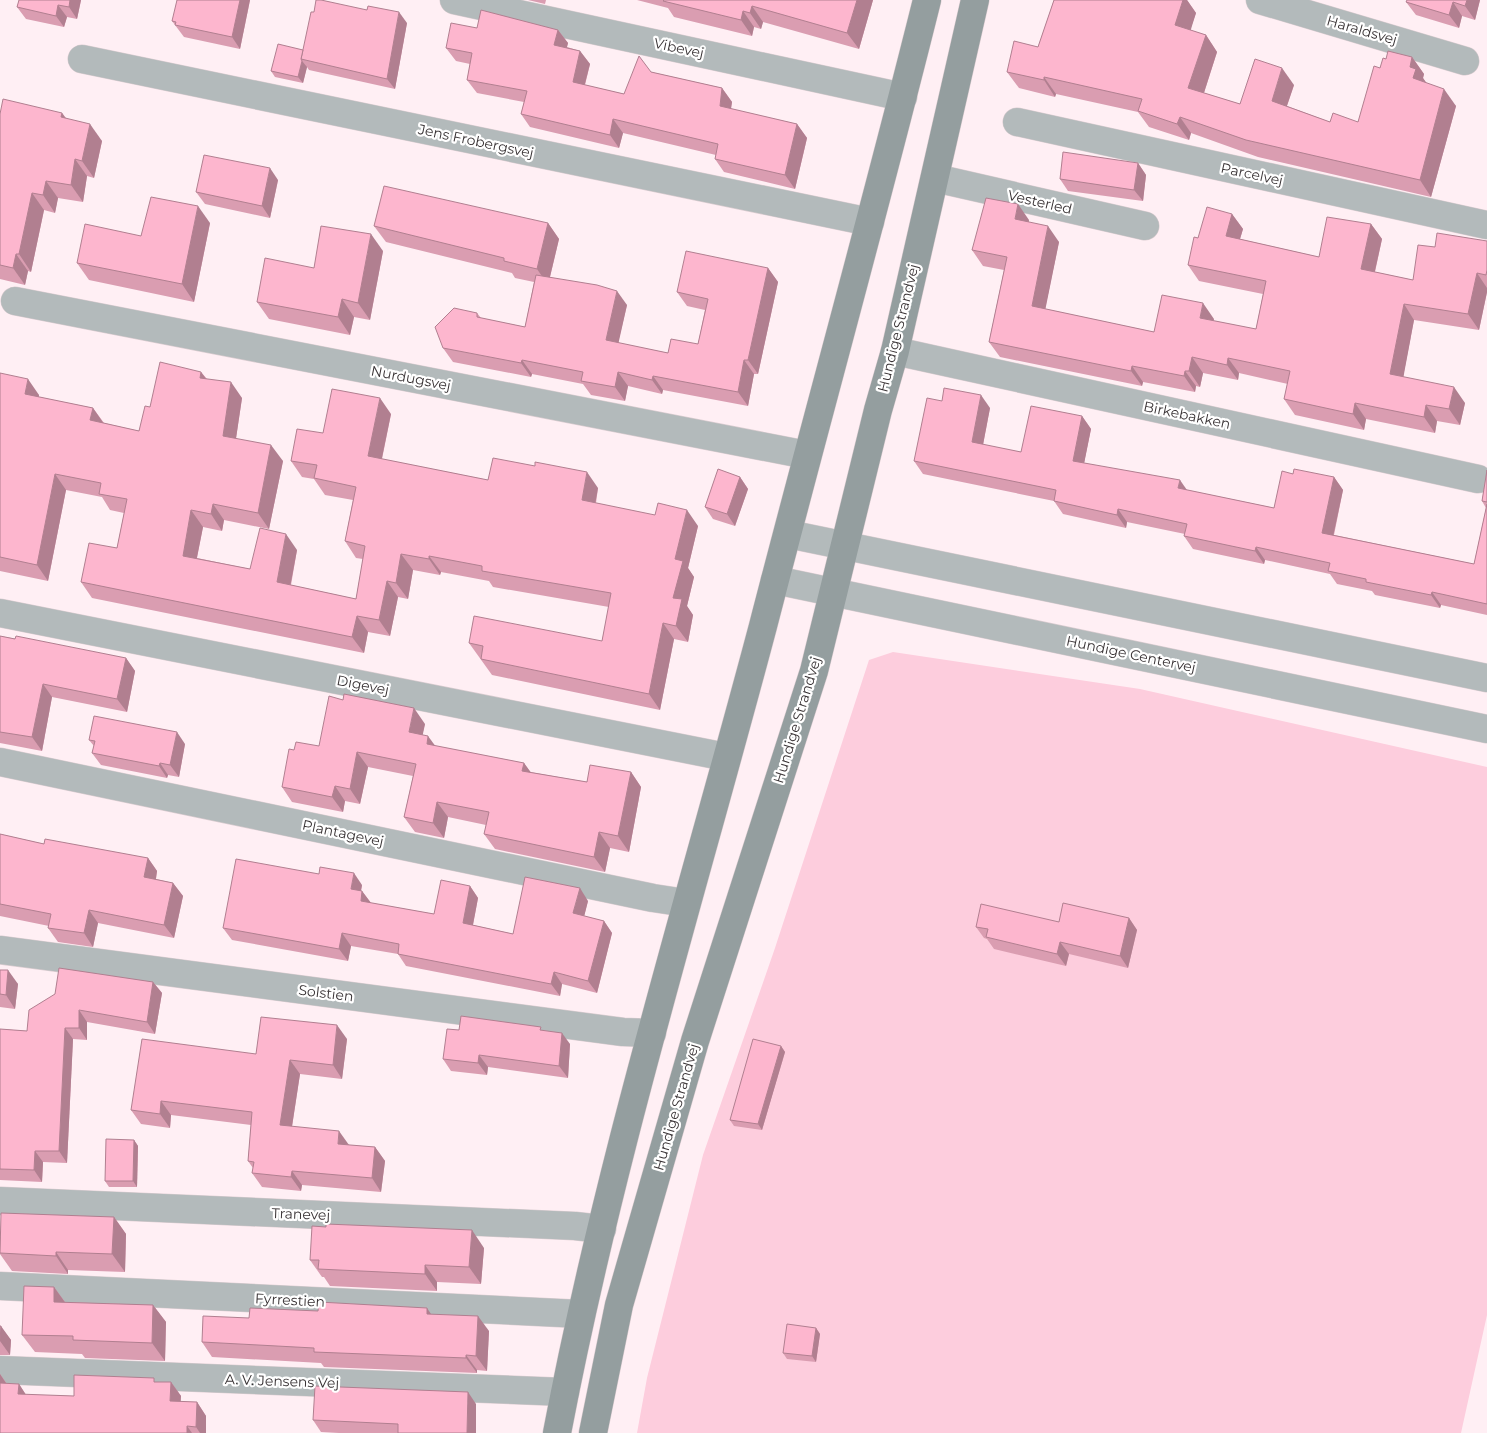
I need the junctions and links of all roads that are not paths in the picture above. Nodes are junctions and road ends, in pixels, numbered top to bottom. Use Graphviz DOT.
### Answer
graph roads {
  1 [pos="454,0"];
  2 [pos="927,0"];
  3 [pos="975,0"];
  4 [pos="1260,0"];
  5 [pos="82,59"];
  6 [pos="1465,60"];
  7 [pos="903,97"];
  8 [pos="1017,122"];
  9 [pos="935,178"];
  10 [pos="870,222"];
  11 [pos="1487,225"];
  12 [pos="1145,226"];
  13 [pos="15,301"];
  14 [pos="895,351"];
  15 [pos="807,455"];
  16 [pos="1478,478"];
  17 [pos="788,534"];
  18 [pos="845,546"];
  19 [pos="775,580"];
  20 [pos="834,592"];
  21 [pos="0,613"];
  22 [pos="1487,678"];
  23 [pos="1487,728"];
  24 [pos="726,757"];
  25 [pos="0,762"];
  26 [pos="686,903"];
  27 [pos="0,950"];
  28 [pos="652,1034"];
  29 [pos="0,1201"];
  30 [pos="602,1229"];
  31 [pos="0,1286"];
  32 [pos="581,1314"];
  33 [pos="0,1370"];
  34 [pos="565,1392"];
  35 [pos="557,1433"];
  36 [pos="593,1433"];
  1 -- 7 [label="street, Vibevej"];
  2 -- 7 [label="main road"];
  3 -- 9 [label="main road, Hundige Strandvej"];
  4 -- 6 [label="street, Haraldsvej"];
  5 -- 10 [label="street, Jens Frobergsvej"];
  7 -- 10 [label="main road"];
  8 -- 11 [label="street, Parcelvej"];
  9 -- 12 [label="street, Vesterled"];
  9 -- 14 [label="main road, Hundige Strandvej"];
  10 -- 15 [label="main road"];
  13 -- 15 [label="street, Nurdugsvej"];
  14 -- 16 [label="street, Birkebakken"];
  14 -- 18 [label="main road, Hundige Strandvej"];
  15 -- 17 [label="main road"];
  17 -- 18 [label="street"];
  17 -- 19 [label="main road"];
  18 -- 20 [label="main road, Hundige Strandvej"];
  18 -- 22 [label="street"];
  19 -- 20 [label="street, Hundige Centervej"];
  19 -- 24 [label="main road"];
  20 -- 23 [label="street, Hundige Centervej"];
  20 -- 36 [label="main road, Hundige Strandvej"];
  21 -- 24 [label="street, Digevej"];
  24 -- 26 [label="main road"];
  25 -- 26 [label="street, Plantagevej"];
  26 -- 28 [label="main road"];
  27 -- 28 [label="street, Solstien"];
  28 -- 30 [label="main road"];
  29 -- 30 [label="street, Tranevej"];
  30 -- 32 [label="main road"];
  31 -- 32 [label="street, Fyrrestien"];
  32 -- 34 [label="main road"];
  33 -- 34 [label="street, A. V. Jensens Vej"];
  34 -- 35 [label="main road"];
}
